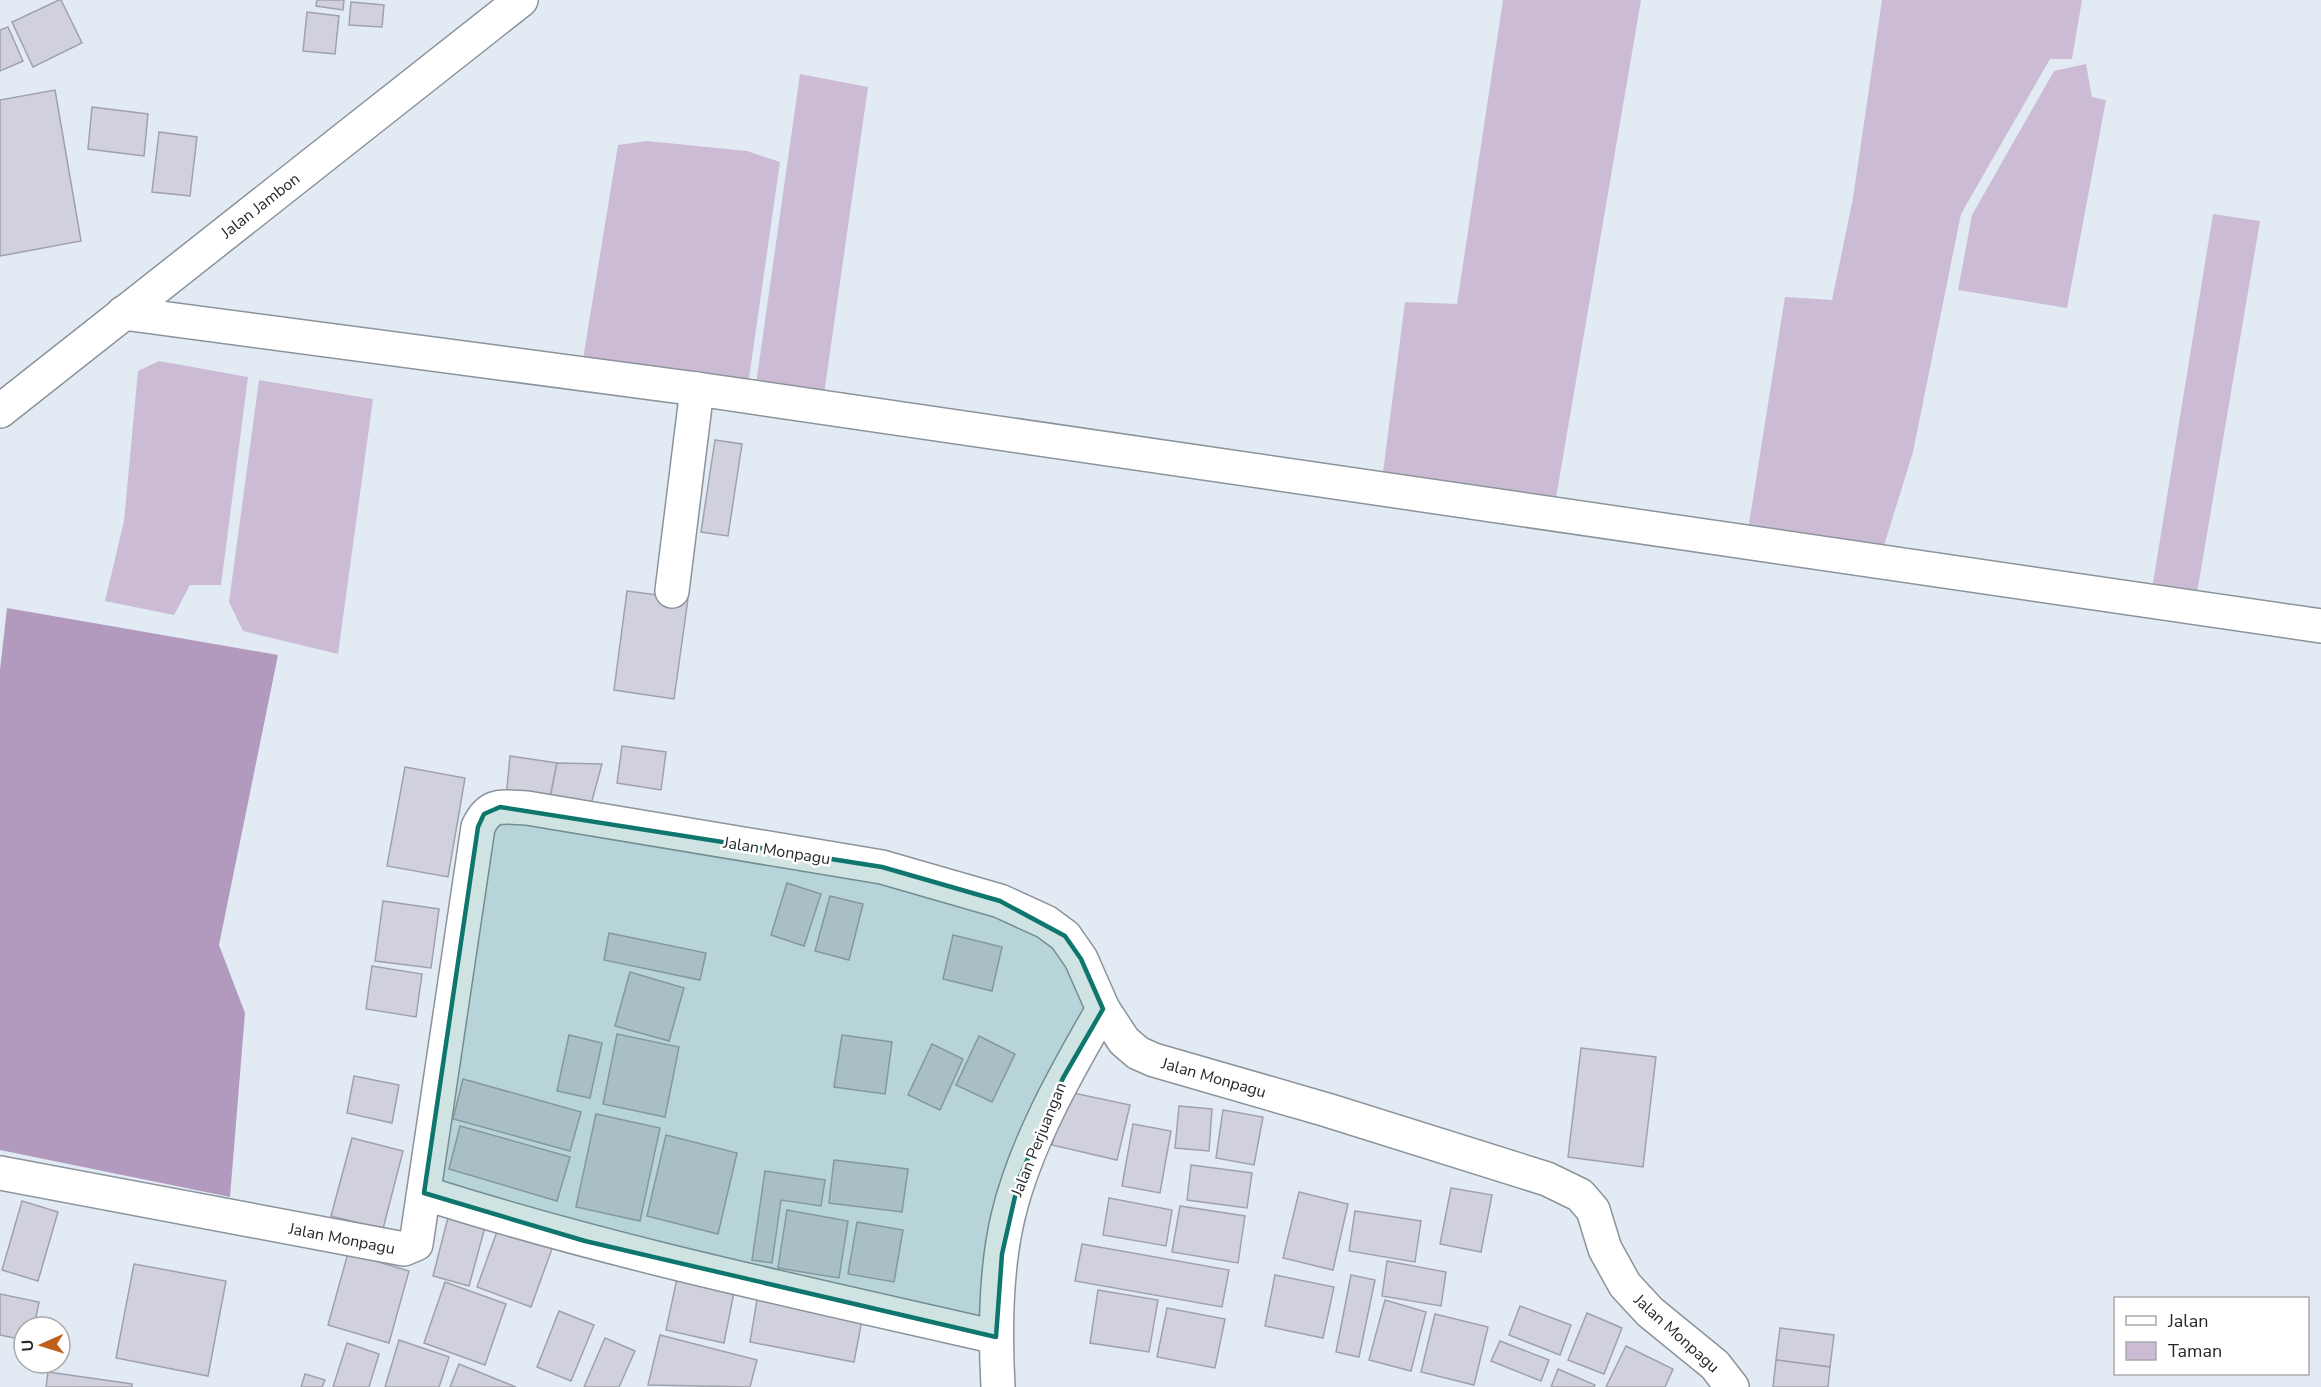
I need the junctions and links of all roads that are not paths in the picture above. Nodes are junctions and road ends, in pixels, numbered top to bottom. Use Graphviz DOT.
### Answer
graph roads {
  1 [pos="521,0"];
  2 [pos="123,313"];
  3 [pos="697,389"];
  4 [pos="0,411"];
  5 [pos="672,591"];
  6 [pos="2321,626"];
  7 [pos="1103,1009"];
  8 [pos="0,1173"];
  9 [pos="424,1193"];
  10 [pos="996,1337"];
  11 [pos="998,1387"];
  12 [pos="1732,1387"];
  1 -- 2 [label="street, Jalan Jambon"];
  2 -- 3 [label="street"];
  2 -- 4 [label="street, Jalan Jambon"];
  3 -- 5 [label="street"];
  3 -- 6 [label="street"];
  7 -- 9 [label="street, Jalan Monpagu"];
  7 -- 10 [label="street, Jalan Perjuangan"];
  7 -- 12 [label="street, Jalan Monpagu"];
  8 -- 9 [label="street, Jalan Monpagu"];
  9 -- 10 [label="street"];
  10 -- 11 [label="street, Jalan Perjuangan"];
}
